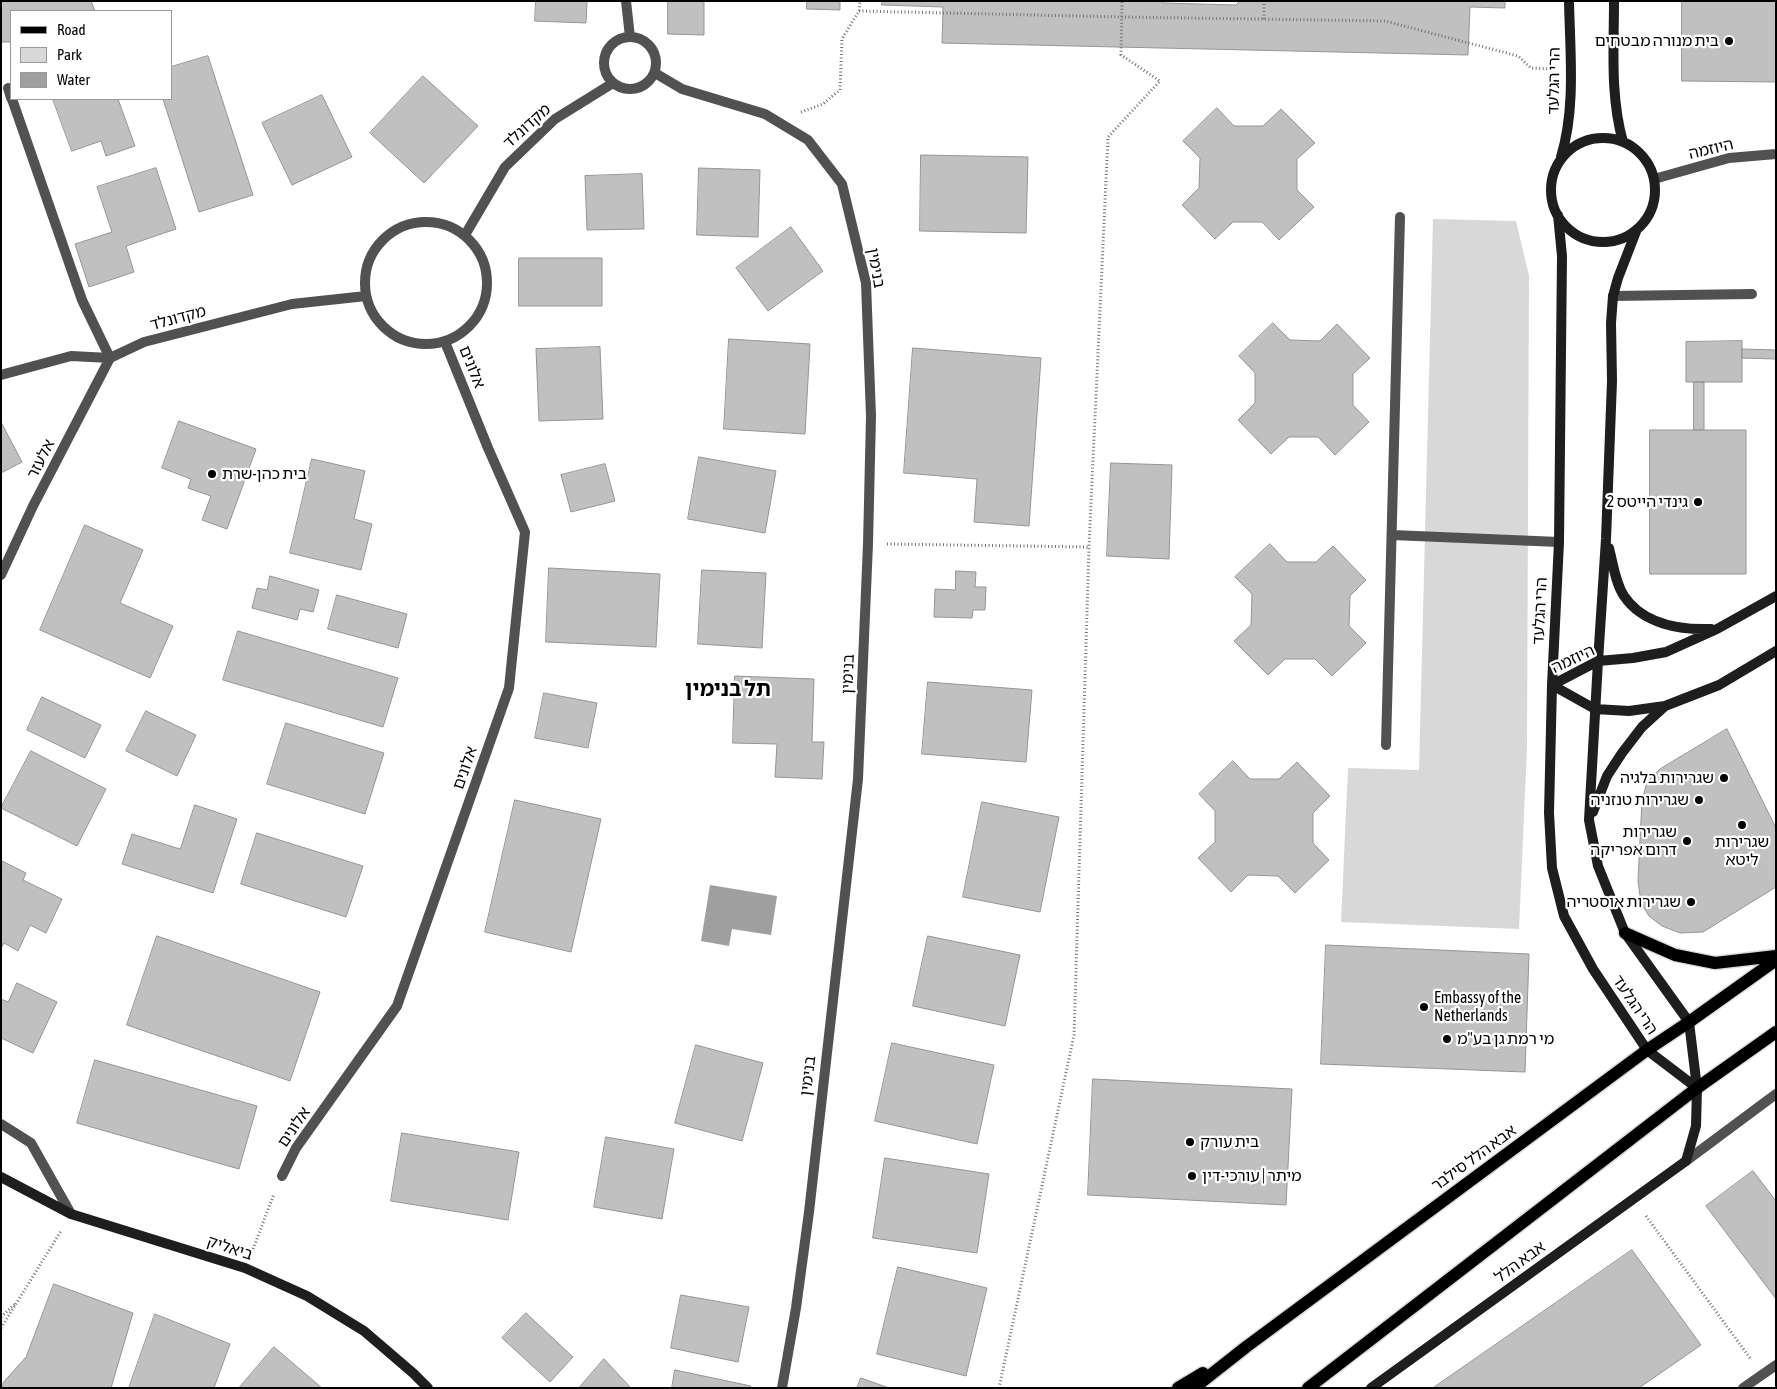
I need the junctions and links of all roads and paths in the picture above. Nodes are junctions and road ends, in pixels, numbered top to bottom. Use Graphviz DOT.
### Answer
graph roads {
  1 [pos="860,1"];
  2 [pos="1122,1"];
  3 [pos="1264,1"];
  4 [pos="1569,1"];
  5 [pos="1614,1"];
  6 [pos="627,2"];
  7 [pos="860,11"];
  8 [pos="1122,17"];
  9 [pos="1264,19"];
  10 [pos="630,37"];
  11 [pos="1570,70"];
  12 [pos="655,73"];
  13 [pos="613,83"];
  14 [pos="12,100"];
  15 [pos="787,127"];
  16 [pos="1622,142"];
  17 [pos="1776,154"];
  18 [pos="1559,161"];
  19 [pos="1654,179"];
  20 [pos="1558,215"];
  21 [pos="1400,217"];
  22 [pos="1637,229"];
  23 [pos="465,235"];
  24 [pos="1752,294"];
  25 [pos="366,296"];
  26 [pos="1613,296"];
  27 [pos="446,342"];
  28 [pos="110,358"];
  29 [pos="1,375"];
  30 [pos="1392,535"];
  31 [pos="1606,539"];
  32 [pos="1559,542"];
  33 [pos="868,544"];
  34 [pos="1089,547"];
  35 [pos="1,575"];
  36 [pos="1776,596"];
  37 [pos="1717,629"];
  38 [pos="1774,655"];
  39 [pos="1598,660"];
  40 [pos="1552,685"];
  41 [pos="1665,706"];
  42 [pos="1595,709"];
  43 [pos="1386,745"];
  44 [pos="1589,820"];
  45 [pos="1625,933"];
  46 [pos="1776,956"];
  47 [pos="1776,960"];
  48 [pos="1689,1022"];
  49 [pos="1776,1032"];
  50 [pos="1648,1050"];
  51 [pos="1698,1088"];
  52 [pos="1776,1094"];
  53 [pos="1,1124"];
  54 [pos="1686,1161"];
  55 [pos="282,1176"];
  56 [pos="1,1177"];
  57 [pos="1634,1199"];
  58 [pos="71,1214"];
  59 [pos="245,1268"];
  60 [pos="18,1300"];
  61 [pos="1,1317"];
  62 [pos="1,1328"];
  63 [pos="1246,1347"];
  64 [pos="1776,1365"];
  65 [pos="1762,1374"];
  66 [pos="428,1388"];
  67 [pos="782,1388"];
  68 [pos="999,1388"];
  69 [pos="1178,1388"];
  70 [pos="1194,1388"];
  71 [pos="1308,1388"];
  72 [pos="1371,1388"];
  73 [pos="1743,1388"];
  1 -- 7 [label="path"];
  2 -- 8 [label="path"];
  3 -- 9 [label="path"];
  4 -- 11 [label="street, הרי הגלעד"];
  5 -- 16 [label="street"];
  6 -- 10 [label="street"];
  7 -- 8 [label="path"];
  7 -- 15 [label="path"];
  8 -- 9 [label="path"];
  8 -- 34 [label="path"];
  9 -- 11 [label="path"];
  10 -- 12 [label="street"];
  10 -- 13 [label="street"];
  11 -- 18 [label="street, הרי הגלעד"];
  12 -- 13 [label="street"];
  12 -- 15 [label="street, בנימין"];
  13 -- 23 [label="street, מקדונלד"];
  14 -- 28 [label="street"];
  15 -- 33 [label="street, בנימין"];
  16 -- 18 [label="street"];
  16 -- 19 [label="street"];
  17 -- 19 [label="street, היוזמה"];
  18 -- 20 [label="street"];
  19 -- 22 [label="street"];
  20 -- 22 [label="street"];
  20 -- 32 [label="street, הרי הגלעד"];
  21 -- 30 [label="street"];
  22 -- 26 [label="street, הרי הגלעד"];
  23 -- 25 [label="street"];
  23 -- 27 [label="street"];
  24 -- 26 [label="street"];
  25 -- 27 [label="street"];
  25 -- 28 [label="street, מקדונלד"];
  26 -- 31 [label="street, הרי הגלעד"];
  27 -- 55 [label="street, אלונים"];
  28 -- 29 [label="street, מקדונלד"];
  28 -- 35 [label="street, אלעזר"];
  30 -- 32 [label="street"];
  30 -- 43 [label="street"];
  31 -- 37 [label="street"];
  31 -- 39 [label="street, הרי הגלעד"];
  32 -- 40 [label="street, הרי הגלעד"];
  33 -- 34 [label="path"];
  33 -- 67 [label="street, בנימין"];
  34 -- 68 [label="path"];
  36 -- 37 [label="street, היוזמה"];
  37 -- 39 [label="street, היוזמה"];
  38 -- 41 [label="street, היוזמה"];
  39 -- 40 [label="street, היוזמה"];
  39 -- 42 [label="street, הרי הגלעד"];
  40 -- 42 [label="street, היוזמה"];
  40 -- 50 [label="street, הרי הגלעד"];
  41 -- 42 [label="street, היוזמה"];
  41 -- 44 [label="street"];
  42 -- 44 [label="street, הרי הגלעד"];
  44 -- 45 [label="street, הרי הגלעד"];
  45 -- 46 [label="main road"];
  45 -- 48 [label="street, הרי הגלעד"];
  47 -- 48 [label="main road, אבא הלל סילבר"];
  48 -- 50 [label="main road, אבא הלל סילבר"];
  48 -- 51 [label="street, הרי הגלעד"];
  49 -- 51 [label="main road"];
  50 -- 51 [label="street, הרי הגלעד"];
  50 -- 63 [label="main road, אבא הלל סילבר"];
  51 -- 54 [label="street"];
  51 -- 71 [label="main road"];
  52 -- 54 [label="street, אבא הלל"];
  53 -- 58 [label="street"];
  54 -- 57 [label="street, אבא הלל"];
  55 -- 59 [label="path"];
  56 -- 58 [label="street, ביאליק"];
  57 -- 65 [label="path"];
  57 -- 72 [label="street, אבא הלל"];
  58 -- 59 [label="street, ביאליק"];
  58 -- 60 [label="path"];
  59 -- 66 [label="street, ביאליק"];
  60 -- 61 [label="path"];
  60 -- 62 [label="path"];
  63 -- 69 [label="main road"];
  63 -- 70 [label="main road, אבא הלל סילבר"];
  64 -- 65 [label="street"];
  65 -- 73 [label="street"];
}
